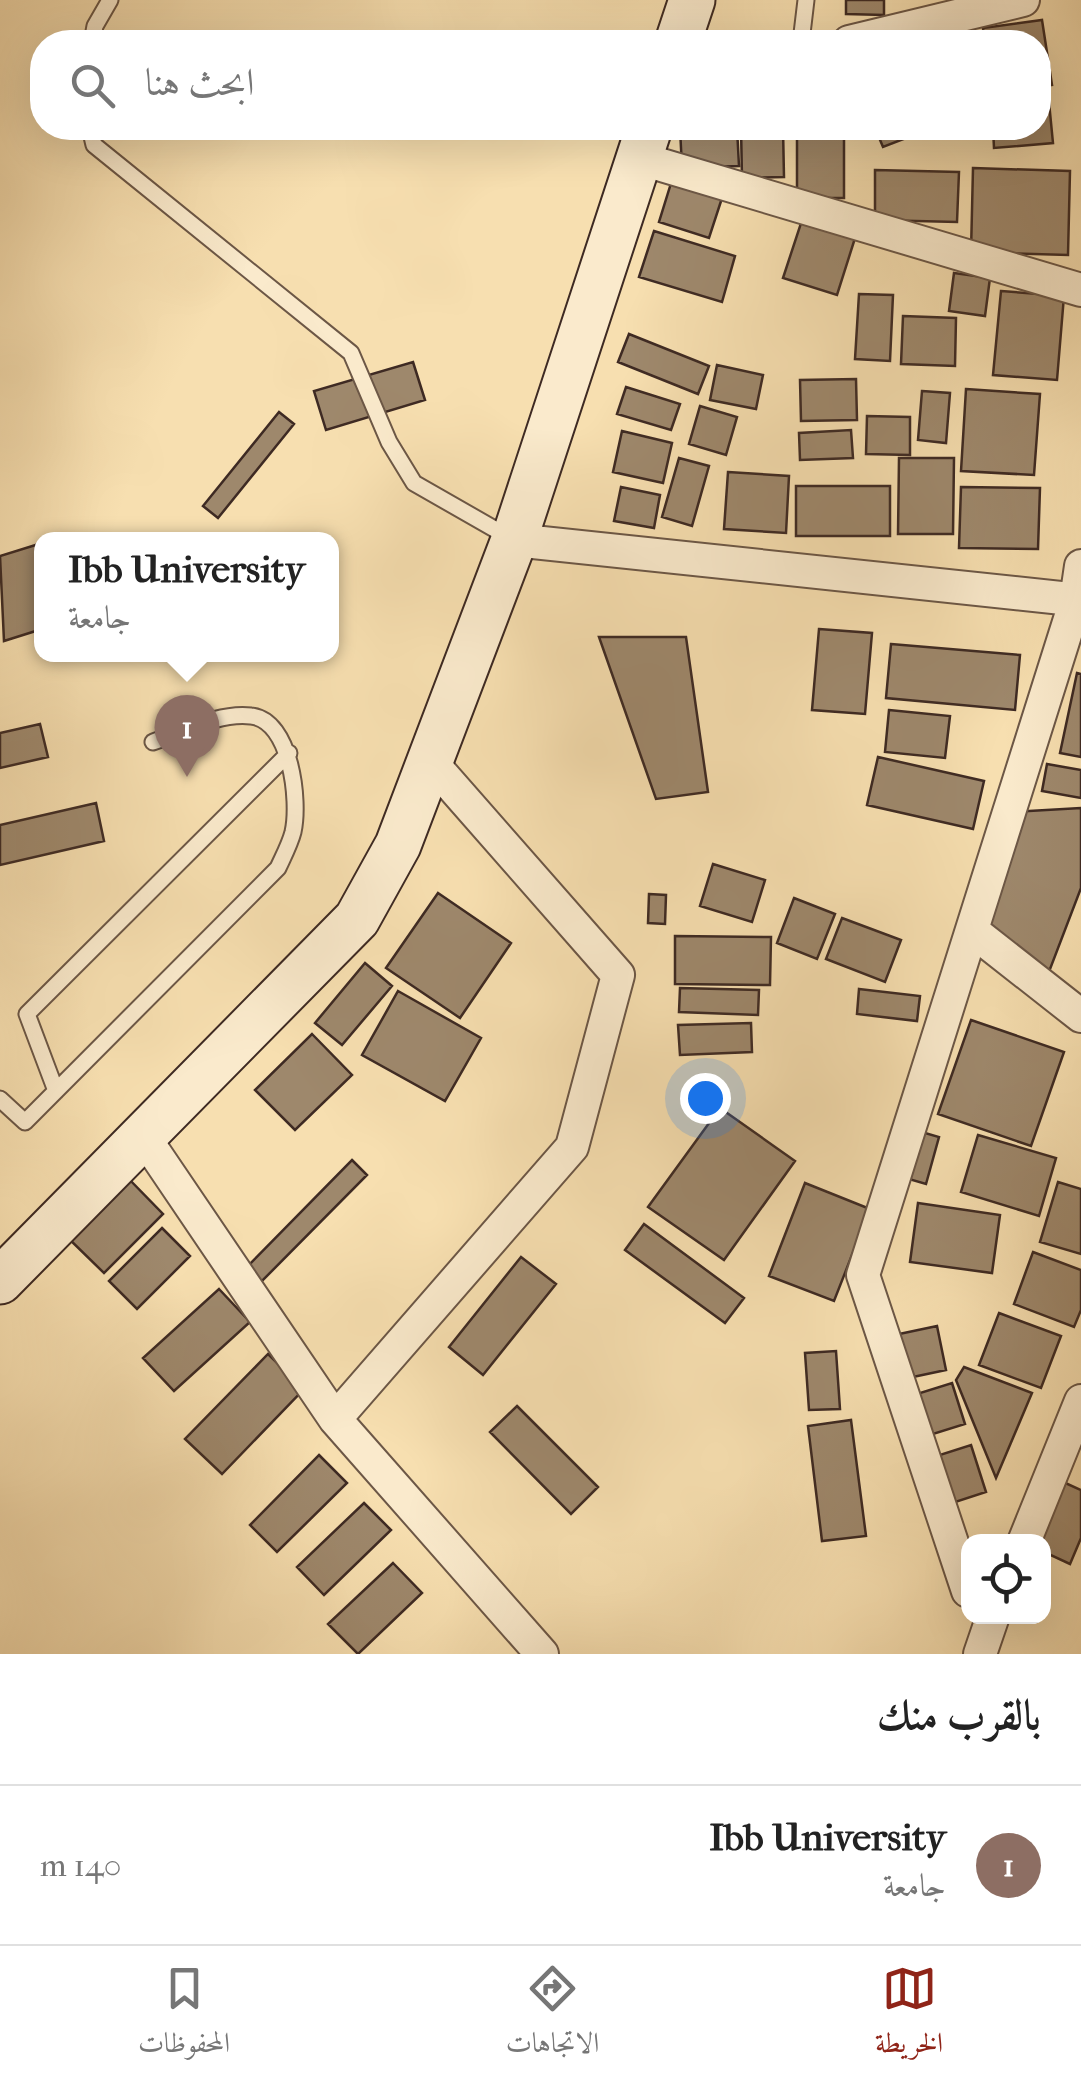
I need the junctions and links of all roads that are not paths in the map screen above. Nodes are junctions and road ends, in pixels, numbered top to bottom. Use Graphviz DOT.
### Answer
graph roads {
  1 [pos="110,0"];
  2 [pos="692,0"];
  3 [pos="806,0"];
  4 [pos="1022,0"];
  5 [pos="94,30"];
  6 [pos="682,30"];
  7 [pos="802,30"];
  8 [pos="898,30"];
  9 [pos="93,140"];
  10 [pos="644,143"];
  11 [pos="1081,290"];
  12 [pos="514,540"];
  13 [pos="1081,566"];
  14 [pos="1079,600"];
  15 [pos="153,742"];
  16 [pos="289,753"];
  17 [pos="431,762"];
  18 [pos="974,932"];
  19 [pos="1081,1016"];
  20 [pos="56,1092"];
  21 [pos="0,1098"];
  22 [pos="144,1137"];
  23 [pos="0,1281"];
  24 [pos="1081,1402"];
  25 [pos="334,1419"];
  26 [pos="1027,1534"];
  27 [pos="961,1570"];
  28 [pos="542,1654"];
  1 -- 5 [label="lane"];
  2 -- 6 [label="main road"];
  3 -- 7 [label="lane"];
  4 -- 8 [label="street"];
  9 -- 12 [label="lane"];
  10 -- 11 [label="street"];
  10 -- 12 [label="main road"];
  12 -- 14 [label="street"];
  12 -- 17 [label="main road"];
  13 -- 14 [label="street"];
  14 -- 18 [label="street"];
  15 -- 16 [label="lane"];
  16 -- 20 [label="lane"];
  16 -- 20 [label="lane"];
  17 -- 22 [label="main road"];
  17 -- 25 [label="street"];
  18 -- 19 [label="street"];
  18 -- 27 [label="street"];
  20 -- 21 [label="lane"];
  22 -- 23 [label="main road"];
  22 -- 25 [label="street"];
  24 -- 26 [label="street"];
  25 -- 28 [label="street"];
}
